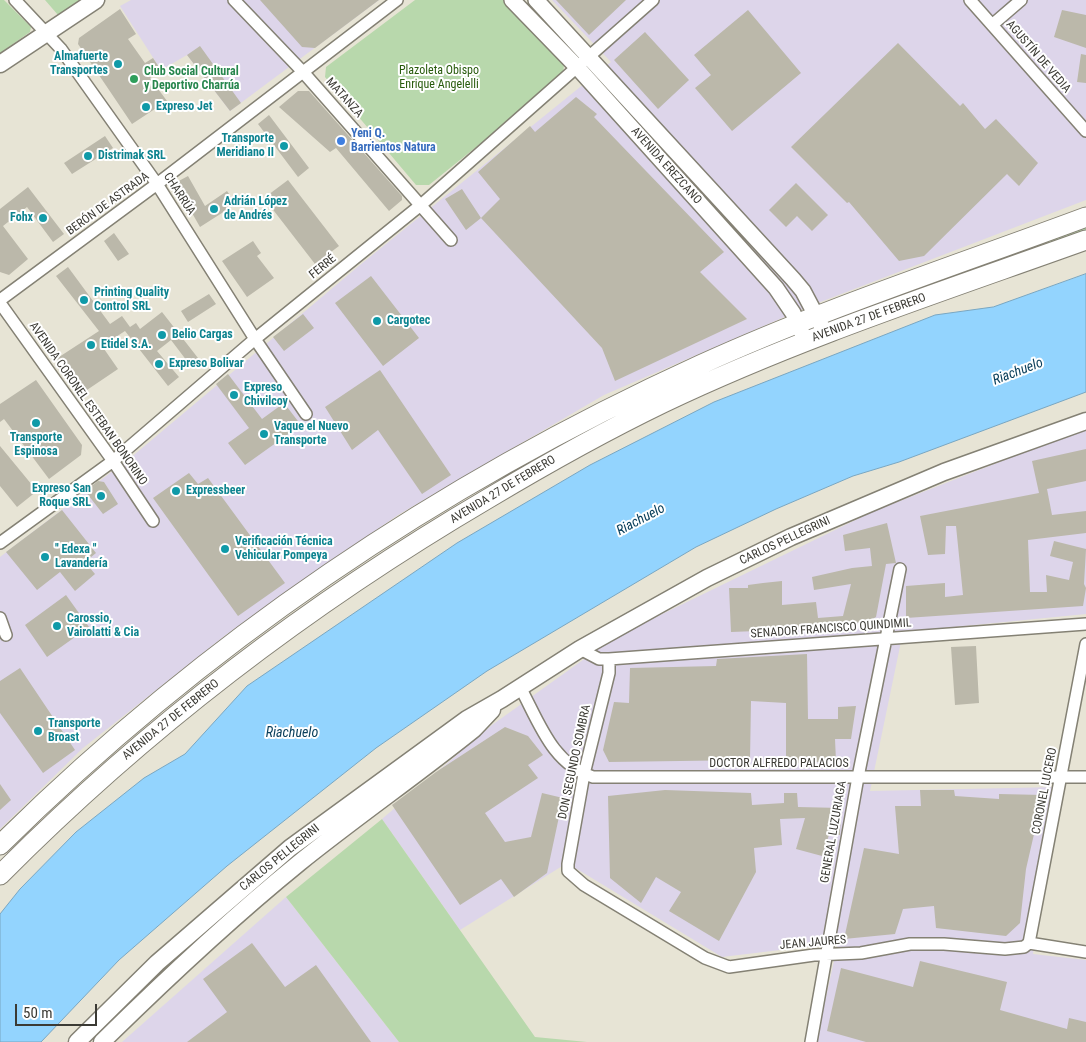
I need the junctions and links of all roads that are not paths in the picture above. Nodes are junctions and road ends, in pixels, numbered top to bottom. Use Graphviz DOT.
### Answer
graph roads {
  1 [pos="15,0"];
  2 [pos="96,0"];
  3 [pos="234,0"];
  4 [pos="397,0"];
  5 [pos="512,0"];
  6 [pos="536,0"];
  7 [pos="653,0"];
  8 [pos="970,0"];
  9 [pos="1021,0"];
  10 [pos="992,25"];
  11 [pos="46,32"];
  12 [pos="589,57"];
  13 [pos="0,64"];
  14 [pos="578,68"];
  15 [pos="302,72"];
  16 [pos="1086,132"];
  17 [pos="157,184"];
  18 [pos="422,204"];
  19 [pos="1086,217"];
  20 [pos="452,240"];
  21 [pos="1086,240"];
  22 [pos="0,301"];
  23 [pos="817,316"];
  24 [pos="798,324"];
  25 [pos="826,334"];
  26 [pos="255,339"];
  27 [pos="806,342"];
  28 [pos="306,414"];
  29 [pos="1086,421"];
  30 [pos="114,460"];
  31 [pos="152,522"];
  32 [pos="0,543"];
  33 [pos="900,569"];
  34 [pos="0,618"];
  35 [pos="1086,624"];
  36 [pos="6,635"];
  37 [pos="885,640"];
  38 [pos="1086,644"];
  39 [pos="580,649"];
  40 [pos="609,659"];
  41 [pos="520,687"];
  42 [pos="502,699"];
  43 [pos="90,760"];
  44 [pos="584,774"];
  45 [pos="102,777"];
  46 [pos="858,777"];
  47 [pos="1062,777"];
  48 [pos="1086,777"];
  49 [pos="0,845"];
  50 [pos="568,871"];
  51 [pos="0,875"];
  52 [pos="1029,943"];
  53 [pos="1086,952"];
  54 [pos="827,955"];
  55 [pos="77,1042"];
  56 [pos="102,1042"];
  57 [pos="810,1042"];
  1 -- 11 [label="street, CHARRÚA"];
  2 -- 11 [label="main road"];
  3 -- 15 [label="street, MATANZA"];
  4 -- 15 [label="street, BERÓN DE ASTRADA"];
  5 -- 14 [label="street, AVENIDA EREZCANO"];
  6 -- 12 [label="street, AVENIDA EREZCANO"];
  7 -- 12 [label="street, FERRÉ"];
  8 -- 10 [label="street, AGUSTÍN DE VEDIA"];
  9 -- 10 [label="street"];
  10 -- 16 [label="street, AGUSTÍN DE VEDIA"];
  11 -- 13 [label="main road"];
  11 -- 17 [label="street, CHARRÚA"];
  12 -- 14 [label="street, FERRÉ"];
  12 -- 23 [label="street, AVENIDA EREZCANO"];
  14 -- 18 [label="street, FERRÉ"];
  14 -- 24 [label="street, AVENIDA EREZCANO"];
  15 -- 17 [label="street, BERÓN DE ASTRADA"];
  15 -- 18 [label="street, MATANZA"];
  17 -- 22 [label="street, BERÓN DE ASTRADA"];
  17 -- 26 [label="street, CHARRÚA"];
  18 -- 20 [label="street, MATANZA"];
  18 -- 26 [label="street, FERRÉ"];
  19 -- 23 [label="main road, AVENIDA 27 DE FEBRERO"];
  21 -- 25 [label="main road, AVENIDA 27 DE FEBRERO"];
  22 -- 30 [label="street, AVENIDA CORONEL ESTEBAN BONORINO"];
  23 -- 24 [label="main road, AVENIDA 27 DE FEBRERO"];
  23 -- 25 [label="street, AVENIDA EREZCANO"];
  24 -- 27 [label="street, AVENIDA EREZCANO"];
  24 -- 43 [label="main road, AVENIDA 27 DE FEBRERO"];
  25 -- 27 [label="main road, AVENIDA 27 DE FEBRERO"];
  26 -- 28 [label="street, CHARRÚA"];
  26 -- 30 [label="street, FERRÉ"];
  27 -- 45 [label="main road, AVENIDA 27 DE FEBRERO"];
  29 -- 39 [label="main road, CARLOS PELLEGRINI"];
  30 -- 31 [label="street, AVENIDA CORONEL ESTEBAN BONORINO"];
  30 -- 32 [label="street, FERRÉ"];
  33 -- 37 [label="street, GENERAL LUZURIAGA"];
  34 -- 36 [label="street"];
  35 -- 37 [label="street, SENADOR FRANCISCO QUINDIMIL"];
  37 -- 40 [label="street, SENADOR FRANCISCO QUINDIMIL"];
  37 -- 46 [label="street, GENERAL LUZURIAGA"];
  38 -- 47 [label="street, CORONEL LUCERO"];
  39 -- 40 [label="street, SENADOR FRANCISCO QUINDIMIL"];
  39 -- 41 [label="main road, CARLOS PELLEGRINI"];
  40 -- 44 [label="street, DON SEGUNDO SOMBRA"];
  41 -- 42 [label="main road, CARLOS PELLEGRINI"];
  41 -- 44 [label="street, DOCTOR ALFREDO PALACIOS"];
  42 -- 55 [label="main road, CARLOS PELLEGRINI"];
  42 -- 56 [label="main road, CARLOS PELLEGRINI"];
  43 -- 45 [label="main road"];
  43 -- 49 [label="main road, AVENIDA 27 DE FEBRERO"];
  44 -- 46 [label="street, DOCTOR ALFREDO PALACIOS"];
  44 -- 50 [label="street, DON SEGUNDO SOMBRA"];
  45 -- 51 [label="main road, AVENIDA 27 DE FEBRERO"];
  46 -- 47 [label="street, DOCTOR ALFREDO PALACIOS"];
  46 -- 54 [label="street, GENERAL LUZURIAGA"];
  47 -- 48 [label="street, DOCTOR ALFREDO PALACIOS"];
  47 -- 52 [label="street, CORONEL LUCERO"];
  50 -- 54 [label="street, JEAN JAURES"];
  52 -- 53 [label="street, JEAN JAURES"];
  52 -- 54 [label="street, JEAN JAURES"];
  54 -- 57 [label="street, GENERAL LUZURIAGA"];
}
